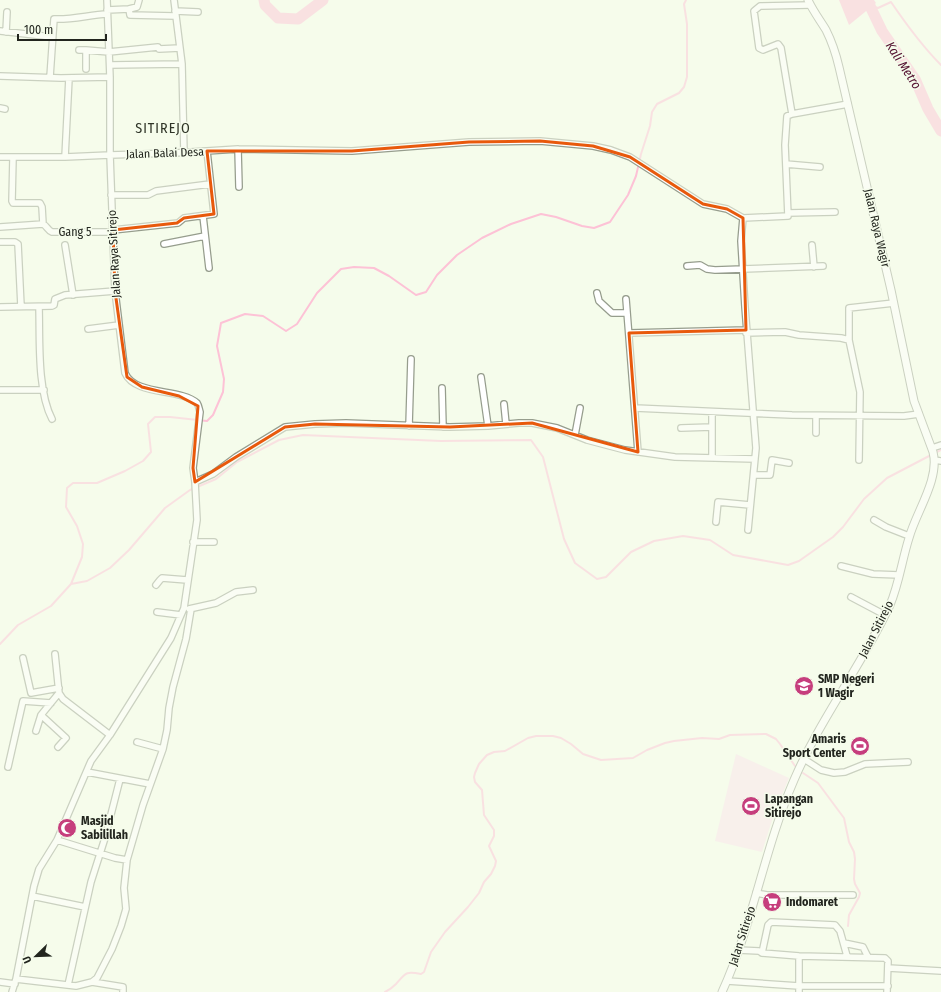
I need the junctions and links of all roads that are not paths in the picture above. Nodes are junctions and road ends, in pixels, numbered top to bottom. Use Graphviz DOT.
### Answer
graph roads {
  1 [pos="107,0"];
  2 [pos="138,0"];
  3 [pos="174,0"];
  4 [pos="809,2"];
  5 [pos="766,3"];
  6 [pos="129,9"];
  7 [pos="7,12"];
  8 [pos="107,12"];
  9 [pos="198,12"];
  10 [pos="175,13"];
  11 [pos="3,31"];
  12 [pos="52,37"];
  13 [pos="180,48"];
  14 [pos="79,50"];
  15 [pos="86,50"];
  16 [pos="109,52"];
  17 [pos="182,64"];
  18 [pos="110,65"];
  19 [pos="86,69"];
  20 [pos="0,76"];
  21 [pos="50,77"];
  22 [pos="110,77"];
  23 [pos="69,78"];
  24 [pos="848,104"];
  25 [pos="792,114"];
  26 [pos="238,149"];
  27 [pos="207,151"];
  28 [pos="184,153"];
  29 [pos="110,155"];
  30 [pos="0,157"];
  31 [pos="65,157"];
  32 [pos="13,158"];
  33 [pos="786,164"];
  34 [pos="820,167"];
  35 [pos="210,184"];
  36 [pos="239,187"];
  37 [pos="111,195"];
  38 [pos="834,212"];
  39 [pos="788,213"];
  40 [pos="203,216"];
  41 [pos="743,218"];
  42 [pos="42,224"];
  43 [pos="0,227"];
  44 [pos="113,231"];
  45 [pos="205,236"];
  46 [pos="0,242"];
  47 [pos="164,244"];
  48 [pos="65,245"];
  49 [pos="812,245"];
  50 [pos="687,266"];
  51 [pos="823,266"];
  52 [pos="814,267"];
  53 [pos="209,268"];
  54 [pos="743,269"];
  55 [pos="115,292"];
  56 [pos="597,293"];
  57 [pos="73,295"];
  58 [pos="626,299"];
  59 [pos="894,303"];
  60 [pos="21,306"];
  61 [pos="39,306"];
  62 [pos="0,307"];
  63 [pos="627,313"];
  64 [pos="119,325"];
  65 [pos="88,329"];
  66 [pos="746,331"];
  67 [pos="629,333"];
  68 [pos="849,340"];
  69 [pos="411,359"];
  70 [pos="481,377"];
  71 [pos="442,388"];
  72 [pos="0,390"];
  73 [pos="44,390"];
  74 [pos="504,404"];
  75 [pos="580,408"];
  76 [pos="635,408"];
  77 [pos="712,412"];
  78 [pos="754,414"];
  79 [pos="919,414"];
  80 [pos="816,416"];
  81 [pos="859,416"];
  82 [pos="52,419"];
  83 [pos="506,424"];
  84 [pos="409,426"];
  85 [pos="488,426"];
  86 [pos="443,427"];
  87 [pos="712,427"];
  88 [pos="681,428"];
  89 [pos="816,433"];
  90 [pos="575,435"];
  91 [pos="941,445"];
  92 [pos="638,452"];
  93 [pos="935,455"];
  94 [pos="712,458"];
  95 [pos="755,459"];
  96 [pos="859,460"];
  97 [pos="789,463"];
  98 [pos="754,475"];
  99 [pos="195,487"];
  100 [pos="750,505"];
  101 [pos="874,520"];
  102 [pos="716,522"];
  103 [pos="748,530"];
  104 [pos="909,536"];
  105 [pos="193,542"];
  106 [pos="214,542"];
  107 [pos="841,566"];
  108 [pos="899,575"];
  109 [pos="187,580"];
  110 [pos="156,585"];
  111 [pos="253,590"];
  112 [pos="851,597"];
  113 [pos="184,608"];
  114 [pos="192,609"];
  115 [pos="157,612"];
  116 [pos="181,615"];
  117 [pos="885,615"];
  118 [pos="55,654"];
  119 [pos="23,658"];
  120 [pos="59,691"];
  121 [pos="51,703"];
  122 [pos="41,715"];
  123 [pos="36,731"];
  124 [pos="110,735"];
  125 [pos="137,742"];
  126 [pos="58,747"];
  127 [pos="163,749"];
  128 [pos="804,759"];
  129 [pos="908,762"];
  130 [pos="8,767"];
  131 [pos="87,772"];
  132 [pos="120,779"];
  133 [pos="150,784"];
  134 [pos="57,840"];
  135 [pos="100,853"];
  136 [pos="127,860"];
  137 [pos="756,893"];
  138 [pos="853,895"];
  139 [pos="32,896"];
  140 [pos="85,907"];
  141 [pos="844,943"];
  142 [pos="738,952"];
  143 [pos="762,953"];
  144 [pos="799,956"];
  145 [pos="847,956"];
  146 [pos="868,957"];
  147 [pos="888,968"];
  148 [pos="941,971"];
  149 [pos="727,981"];
  150 [pos="0,982"];
  151 [pos="15,982"];
  152 [pos="92,982"];
  153 [pos="68,985"];
  154 [pos="76,989"];
  155 [pos="799,989"];
  156 [pos="888,990"];
  157 [pos="12,992"];
  158 [pos="124,992"];
  159 [pos="722,992"];
  160 [pos="894,992"];
  1 -- 8 [label="street, Jalan Raya Sitirejo"];
  2 -- 6 [label="street"];
  3 -- 10 [label="street"];
  4 -- 5 [label="street"];
  4 -- 24 [label="main road, Jalan Raya Wagir"];
  5 -- 25 [label="street"];
  6 -- 8 [label="street"];
  6 -- 10 [label="street"];
  7 -- 11 [label="street"];
  8 -- 12 [label="street"];
  8 -- 16 [label="street, Jalan Raya Sitirejo"];
  9 -- 10 [label="street"];
  10 -- 13 [label="street"];
  11 -- 12 [label="street"];
  12 -- 21 [label="street"];
  13 -- 16 [label="street"];
  13 -- 17 [label="street"];
  14 -- 15 [label="street"];
  15 -- 16 [label="street"];
  15 -- 19 [label="street"];
  16 -- 18 [label="street, Jalan Raya Sitirejo"];
  17 -- 18 [label="street"];
  17 -- 28 [label="street"];
  18 -- 22 [label="street, Jalan Raya Sitirejo"];
  20 -- 21 [label="street"];
  21 -- 23 [label="street"];
  22 -- 23 [label="street"];
  22 -- 29 [label="street, Jalan Raya Sitirejo"];
  23 -- 31 [label="street"];
  24 -- 25 [label="street"];
  24 -- 59 [label="main road, Jalan Raya Wagir"];
  25 -- 33 [label="street"];
  26 -- 27 [label="street, Jalan Balai Desa"];
  26 -- 36 [label="street"];
  26 -- 41 [label="street, Jalan Balai Desa"];
  27 -- 28 [label="street, Jalan Balai Desa"];
  27 -- 35 [label="street"];
  28 -- 29 [label="street, Jalan Balai Desa"];
  29 -- 31 [label="street"];
  29 -- 37 [label="street, Jalan Raya Sitirejo"];
  30 -- 32 [label="street"];
  31 -- 32 [label="street"];
  32 -- 42 [label="street"];
  33 -- 34 [label="street"];
  33 -- 39 [label="street"];
  35 -- 37 [label="street"];
  35 -- 40 [label="street"];
  37 -- 44 [label="street, Jalan Raya Sitirejo"];
  38 -- 39 [label="street"];
  39 -- 41 [label="street"];
  40 -- 44 [label="street, Gang 5"];
  40 -- 45 [label="street"];
  41 -- 54 [label="street"];
  42 -- 43 [label="street"];
  42 -- 44 [label="street, Gang 5"];
  44 -- 55 [label="street, Jalan Raya Sitirejo"];
  45 -- 47 [label="street"];
  45 -- 53 [label="street"];
  46 -- 60 [label="street"];
  48 -- 57 [label="street"];
  49 -- 52 [label="street"];
  50 -- 54 [label="street"];
  51 -- 52 [label="street"];
  52 -- 54 [label="street"];
  54 -- 66 [label="street"];
  55 -- 57 [label="street"];
  55 -- 64 [label="street, Jalan Raya Sitirejo"];
  56 -- 63 [label="street"];
  57 -- 61 [label="street"];
  58 -- 63 [label="street"];
  59 -- 68 [label="street"];
  59 -- 79 [label="main road, Jalan Raya Wagir"];
  60 -- 61 [label="street"];
  60 -- 62 [label="street"];
  61 -- 73 [label="street"];
  63 -- 67 [label="street"];
  64 -- 65 [label="street"];
  64 -- 99 [label="street, Jalan Raya Sitirejo"];
  66 -- 67 [label="street"];
  66 -- 68 [label="street"];
  66 -- 78 [label="street"];
  67 -- 76 [label="street"];
  68 -- 81 [label="street"];
  69 -- 84 [label="street"];
  70 -- 85 [label="street"];
  71 -- 86 [label="street"];
  72 -- 73 [label="street"];
  73 -- 82 [label="street"];
  74 -- 83 [label="street"];
  75 -- 90 [label="street"];
  76 -- 77 [label="street"];
  76 -- 92 [label="street"];
  77 -- 78 [label="street"];
  77 -- 87 [label="street"];
  78 -- 80 [label="street"];
  78 -- 95 [label="street"];
  79 -- 81 [label="street"];
  79 -- 93 [label="main road, Jalan Raya Wagir"];
  80 -- 81 [label="street"];
  80 -- 89 [label="street"];
  81 -- 96 [label="street"];
  83 -- 85 [label="street"];
  83 -- 90 [label="street"];
  84 -- 86 [label="street"];
  84 -- 99 [label="street"];
  85 -- 86 [label="street"];
  87 -- 88 [label="street"];
  87 -- 94 [label="street"];
  90 -- 92 [label="street"];
  91 -- 93 [label="street"];
  92 -- 94 [label="street"];
  93 -- 104 [label="main road, Jalan Sitirejo"];
  94 -- 95 [label="street"];
  95 -- 98 [label="street"];
  97 -- 98 [label="street"];
  98 -- 100 [label="street"];
  99 -- 105 [label="street"];
  100 -- 102 [label="street"];
  100 -- 103 [label="street"];
  101 -- 104 [label="street"];
  104 -- 108 [label="main road, Jalan Sitirejo"];
  105 -- 106 [label="street"];
  105 -- 109 [label="street"];
  107 -- 108 [label="street"];
  108 -- 117 [label="main road, Jalan Sitirejo"];
  109 -- 110 [label="street"];
  109 -- 113 [label="street"];
  111 -- 114 [label="street"];
  112 -- 117 [label="street"];
  113 -- 114 [label="street"];
  113 -- 116 [label="street"];
  114 -- 127 [label="street"];
  115 -- 116 [label="street"];
  116 -- 124 [label="street"];
  117 -- 128 [label="main road, Jalan Sitirejo"];
  118 -- 120 [label="street"];
  119 -- 120 [label="street"];
  120 -- 121 [label="street"];
  120 -- 124 [label="street"];
  121 -- 122 [label="street"];
  121 -- 130 [label="street"];
  122 -- 123 [label="street"];
  122 -- 126 [label="street"];
  124 -- 131 [label="street"];
  125 -- 127 [label="street"];
  127 -- 133 [label="street"];
  128 -- 129 [label="street"];
  128 -- 137 [label="main road, Jalan Sitirejo"];
  131 -- 132 [label="street"];
  131 -- 134 [label="street"];
  132 -- 133 [label="street"];
  132 -- 135 [label="street"];
  133 -- 136 [label="street"];
  134 -- 135 [label="street"];
  134 -- 139 [label="street"];
  135 -- 136 [label="street"];
  135 -- 140 [label="street"];
  136 -- 152 [label="street"];
  137 -- 138 [label="street"];
  137 -- 142 [label="main road, Jalan Sitirejo"];
  139 -- 140 [label="street"];
  139 -- 151 [label="street"];
  140 -- 153 [label="street"];
  141 -- 143 [label="street"];
  141 -- 145 [label="street"];
  141 -- 146 [label="street"];
  142 -- 143 [label="street"];
  142 -- 149 [label="main road, Jalan Sitirejo"];
  143 -- 144 [label="street"];
  144 -- 145 [label="street"];
  144 -- 155 [label="street"];
  145 -- 146 [label="street"];
  146 -- 147 [label="street"];
  147 -- 148 [label="street"];
  147 -- 156 [label="street"];
  149 -- 155 [label="street"];
  149 -- 159 [label="main road, Jalan Sitirejo"];
  150 -- 151 [label="street"];
  151 -- 153 [label="street"];
  151 -- 157 [label="street"];
  152 -- 154 [label="street"];
  152 -- 158 [label="street"];
  153 -- 154 [label="street"];
  155 -- 156 [label="street"];
  156 -- 160 [label="street"];
}
